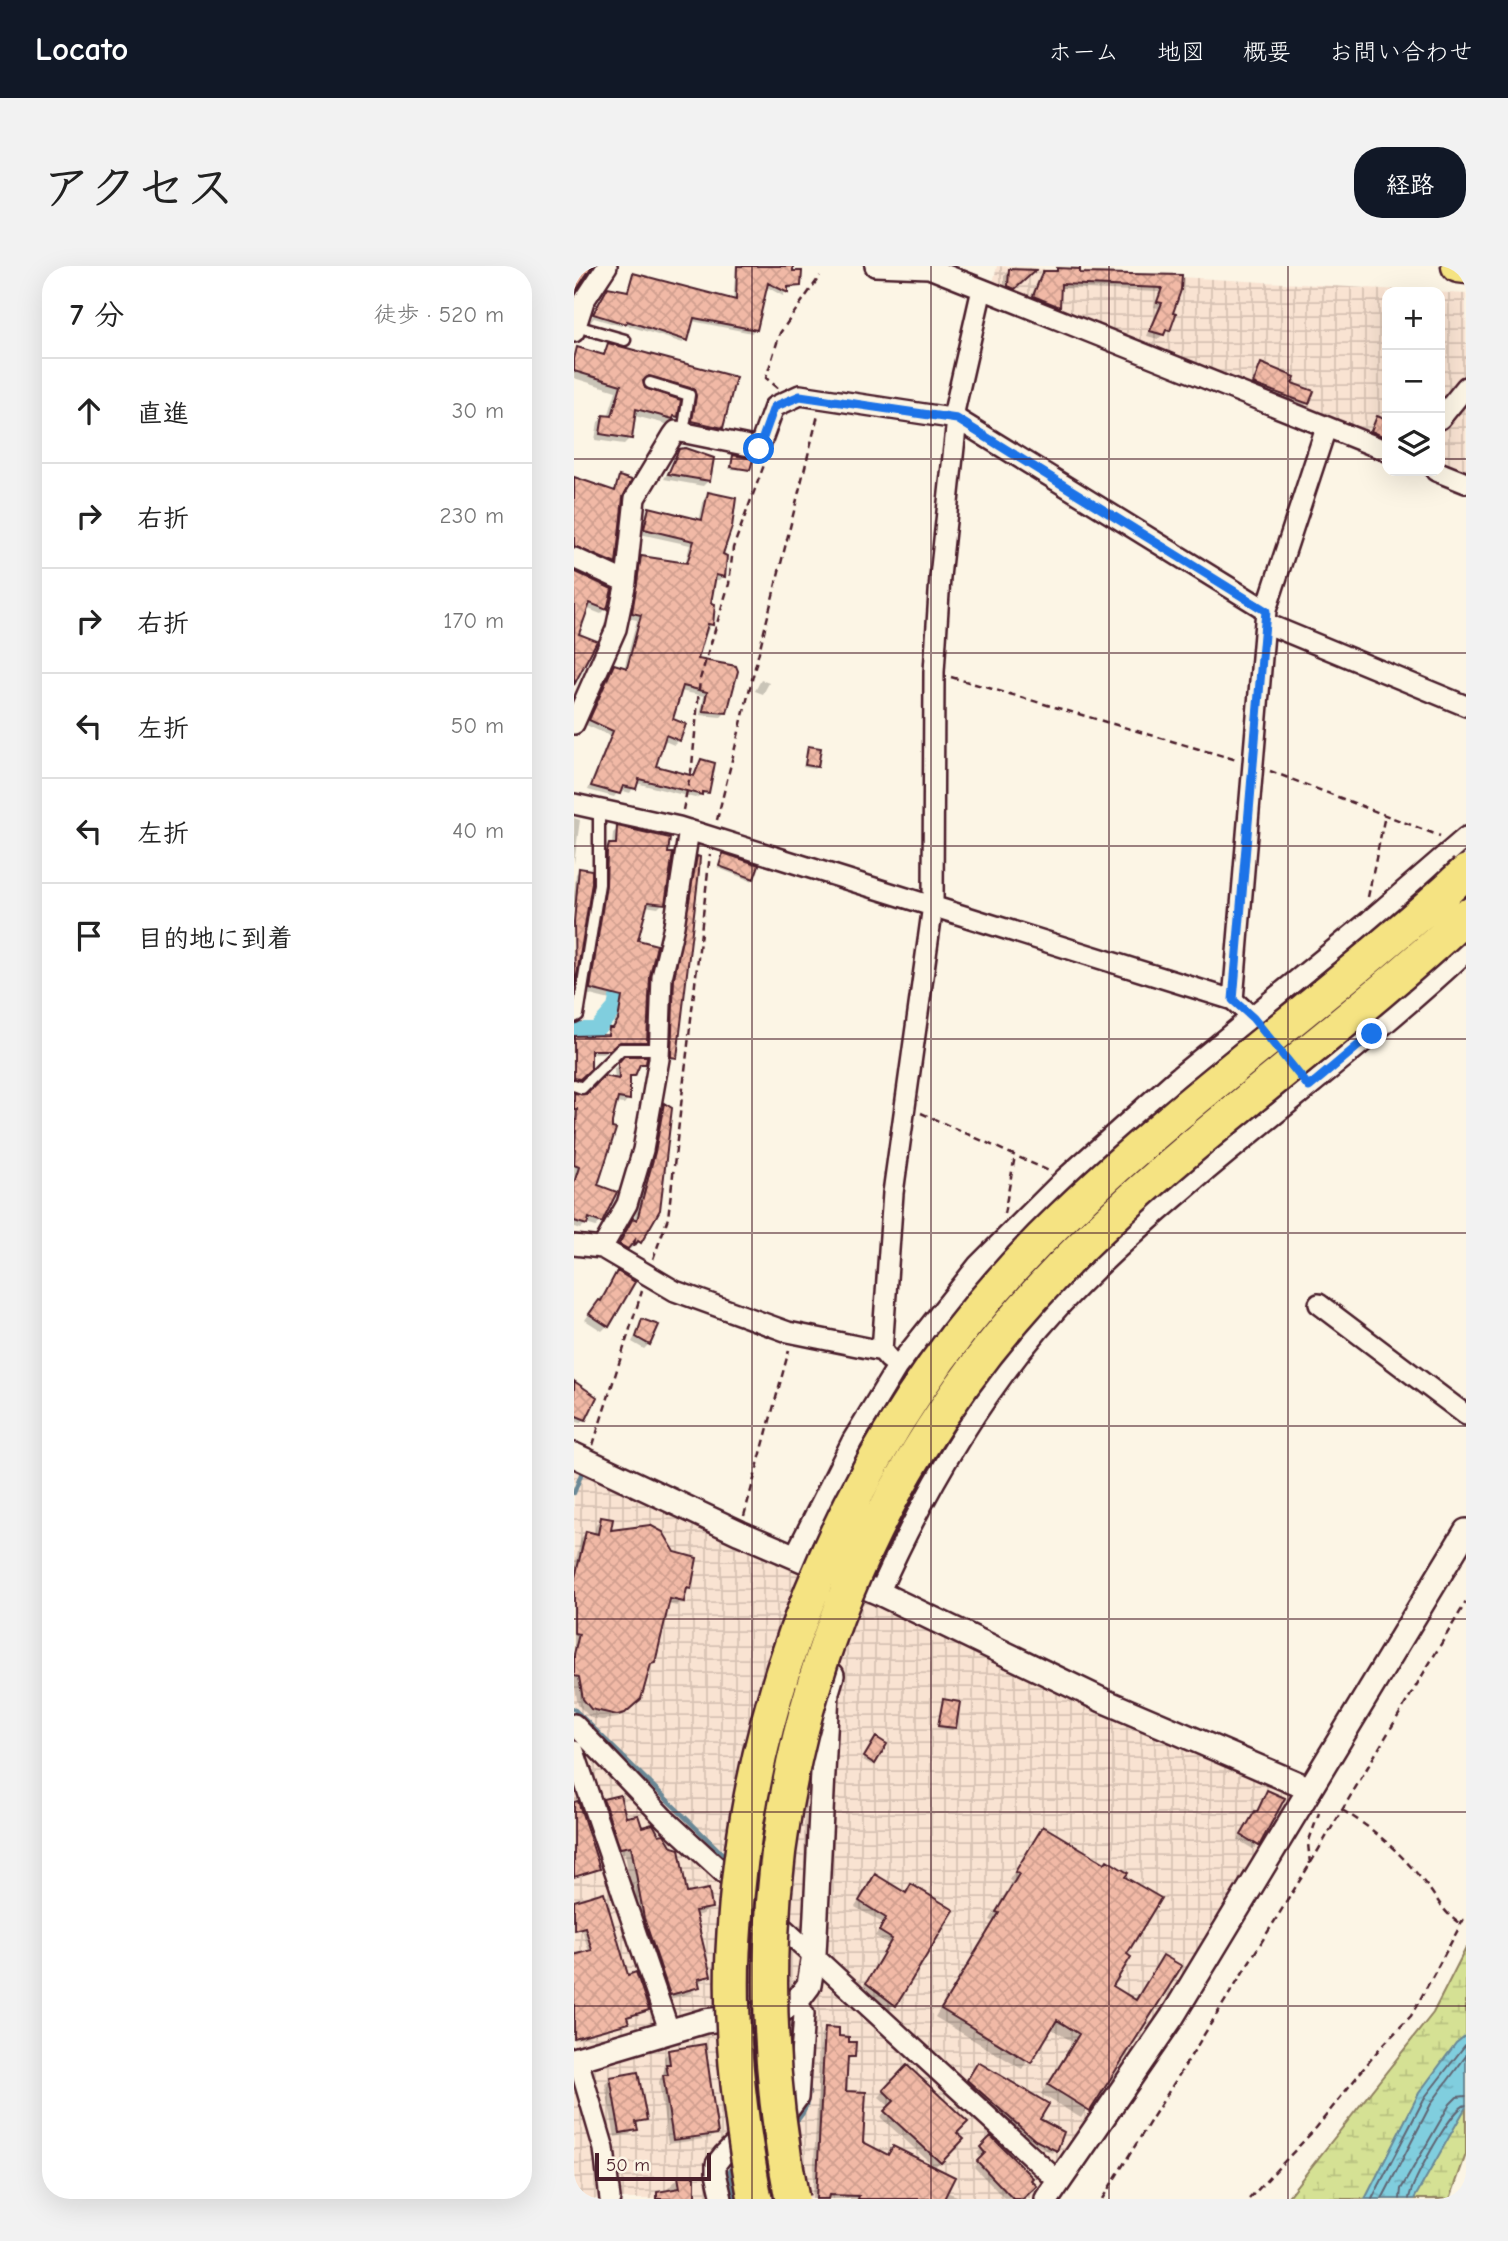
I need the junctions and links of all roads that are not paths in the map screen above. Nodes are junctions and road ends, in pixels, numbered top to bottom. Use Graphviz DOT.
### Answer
graph roads {
  1 [pos="607,266"];
  2 [pos="875,266"];
  3 [pos="1458,266"];
  4 [pos="1466,267"];
  5 [pos="982,289"];
  6 [pos="575,329"];
  7 [pos="625,340"];
  8 [pos="650,383"];
  9 [pos="1466,387"];
  10 [pos="1445,413"];
  11 [pos="957,419"];
  12 [pos="1326,428"];
  13 [pos="683,433"];
  14 [pos="1382,450"];
  15 [pos="1445,475"];
  16 [pos="1466,483"];
  17 [pos="574,558"];
  18 [pos="626,582"];
  19 [pos="1266,617"];
  20 [pos="1466,706"];
  21 [pos="574,724"];
  22 [pos="574,804"];
  23 [pos="599,808"];
  24 [pos="684,829"];
  25 [pos="1464,851"];
  26 [pos="933,905"];
  27 [pos="1466,916"];
  28 [pos="1466,952"];
  29 [pos="1233,1000"];
  30 [pos="574,1017"];
  31 [pos="1253,1018"];
  32 [pos="659,1049"];
  33 [pos="574,1085"];
  34 [pos="1309,1087"];
  35 [pos="574,1245"];
  36 [pos="602,1248"];
  37 [pos="1319,1304"];
  38 [pos="882,1351"];
  39 [pos="897,1367"];
  40 [pos="1466,1415"];
  41 [pos="581,1459"];
  42 [pos="1466,1531"];
  43 [pos="794,1557"];
  44 [pos="836,1574"];
  45 [pos="870,1589"];
  46 [pos="827,1692"];
  47 [pos="574,1724"];
  48 [pos="574,1751"];
  49 [pos="1316,1798"];
  50 [pos="814,1954"];
  51 [pos="796,2000"];
  52 [pos="669,2030"];
  53 [pos="576,2060"];
  54 [pos="1053,2191"];
  55 [pos="610,2199"];
  56 [pos="722,2199"];
  57 [pos="755,2199"];
  58 [pos="792,2199"];
  1 -- 6 [label="street"];
  2 -- 5 [label="street"];
  3 -- 4 [label="highway"];
  5 -- 11 [label="street"];
  5 -- 12 [label="street"];
  6 -- 7 [label="lane"];
  8 -- 13 [label="lane"];
  9 -- 10 [label="street"];
  11 -- 13 [label="street"];
  11 -- 19 [label="street"];
  11 -- 26 [label="street"];
  12 -- 14 [label="street"];
  12 -- 19 [label="street"];
  13 -- 18 [label="street"];
  15 -- 16 [label="street"];
  17 -- 18 [label="street"];
  18 -- 21 [label="street"];
  19 -- 20 [label="street"];
  19 -- 29 [label="street"];
  22 -- 23 [label="street"];
  23 -- 24 [label="street"];
  23 -- 30 [label="lane"];
  24 -- 26 [label="street"];
  24 -- 32 [label="street"];
  25 -- 31 [label="street"];
  25 -- 57 [label="highway, bridge"];
  26 -- 29 [label="street"];
  26 -- 38 [label="street"];
  27 -- 58 [label="highway, bridge"];
  28 -- 34 [label="street"];
  29 -- 31 [label="street"];
  31 -- 34 [label="street"];
  31 -- 39 [label="street"];
  32 -- 33 [label="lane"];
  32 -- 36 [label="street"];
  34 -- 45 [label="street"];
  35 -- 36 [label="street"];
  36 -- 38 [label="street"];
  37 -- 40 [label="street"];
  38 -- 39 [label="street"];
  39 -- 43 [label="street"];
  41 -- 43 [label="street"];
  42 -- 49 [label="street"];
  43 -- 44 [label="street"];
  44 -- 45 [label="street"];
  44 -- 46 [label="street"];
  45 -- 46 [label="street"];
  45 -- 49 [label="street"];
  46 -- 50 [label="street"];
  47 -- 50 [label="street"];
  48 -- 52 [label="street"];
  49 -- 54 [label="street"];
  50 -- 51 [label="street"];
  50 -- 54 [label="street"];
  51 -- 52 [label="street"];
  51 -- 56 [label="street"];
  52 -- 53 [label="street"];
  53 -- 55 [label="street"];
}
